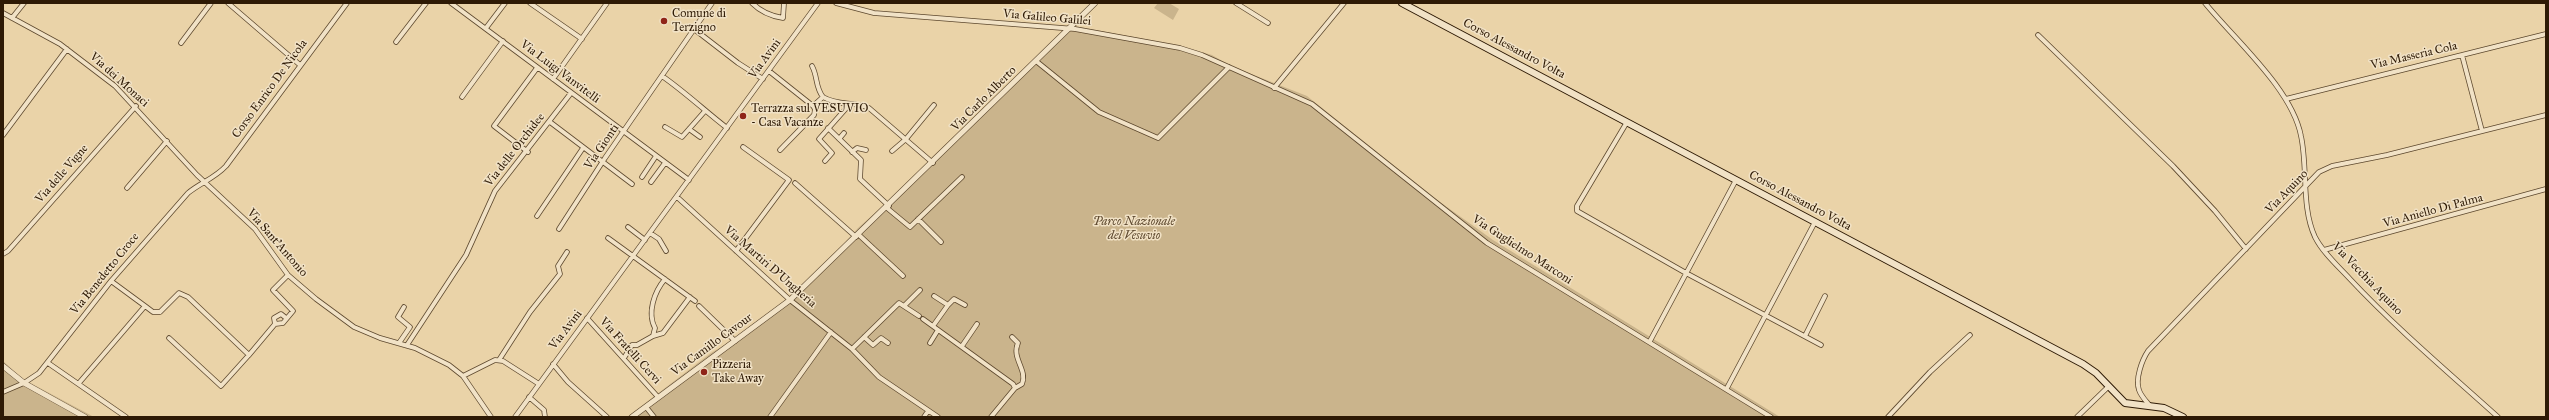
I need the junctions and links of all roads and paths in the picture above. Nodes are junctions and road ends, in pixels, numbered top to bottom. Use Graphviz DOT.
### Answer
graph roads {
  1 [pos="23,3"];
  2 [pos="211,3"];
  3 [pos="228,3"];
  4 [pos="347,3"];
  5 [pos="426,3"];
  6 [pos="451,3"];
  7 [pos="505,3"];
  8 [pos="530,3"];
  9 [pos="712,3"];
  10 [pos="752,3"];
  11 [pos="784,3"];
  12 [pos="818,3"];
  13 [pos="836,3"];
  14 [pos="1095,3"];
  15 [pos="1236,3"];
  16 [pos="1344,3"];
  17 [pos="1402,3"];
  18 [pos="2205,3"];
  19 [pos="605,4"];
  20 [pos="3,13"];
  21 [pos="11,18"];
  22 [pos="1268,23"];
  23 [pos="486,28"];
  24 [pos="694,29"];
  25 [pos="1069,29"];
  26 [pos="2546,34"];
  27 [pos="2038,35"];
  28 [pos="582,39"];
  29 [pos="503,41"];
  30 [pos="396,42"];
  31 [pos="181,43"];
  32 [pos="67,49"];
  33 [pos="2462,55"];
  34 [pos="1036,61"];
  35 [pos="300,65"];
  36 [pos="812,66"];
  37 [pos="1229,67"];
  38 [pos="537,68"];
  39 [pos="769,71"];
  40 [pos="662,76"];
  41 [pos="553,79"];
  42 [pos="763,79"];
  43 [pos="1274,88"];
  44 [pos="571,93"];
  45 [pos="462,97"];
  46 [pos="823,97"];
  47 [pos="2286,99"];
  48 [pos="838,103"];
  49 [pos="850,104"];
  50 [pos="934,105"];
  51 [pos="136,106"];
  52 [pos="814,106"];
  53 [pos="829,109"];
  54 [pos="705,111"];
  55 [pos="2546,115"];
  56 [pos="550,122"];
  57 [pos="1627,122"];
  58 [pos="665,127"];
  59 [pos="727,128"];
  60 [pos="828,128"];
  61 [pos="689,129"];
  62 [pos="2482,131"];
  63 [pos="624,132"];
  64 [pos="844,133"];
  65 [pos="3,135"];
  66 [pos="700,137"];
  67 [pos="839,139"];
  68 [pos="906,139"];
  69 [pos="166,141"];
  70 [pos="743,147"];
  71 [pos="583,148"];
  72 [pos="780,150"];
  73 [pos="866,150"];
  74 [pos="892,151"];
  75 [pos="528,152"];
  76 [pos="852,152"];
  77 [pos="656,156"];
  78 [pos="825,161"];
  79 [pos="603,162"];
  80 [pos="665,163"];
  81 [pos="933,163"];
  82 [pos="642,177"];
  83 [pos="962,177"];
  84 [pos="689,180"];
  85 [pos="1736,180"];
  86 [pos="206,182"];
  87 [pos="651,182"];
  88 [pos="795,183"];
  89 [pos="632,184"];
  90 [pos="2307,185"];
  91 [pos="127,188"];
  92 [pos="2546,189"];
  93 [pos="677,197"];
  94 [pos="888,207"];
  95 [pos="537,216"];
  96 [pos="918,219"];
  97 [pos="1815,222"];
  98 [pos="628,227"];
  99 [pos="559,229"];
  100 [pos="650,232"];
  101 [pos="858,236"];
  102 [pos="608,238"];
  103 [pos="645,240"];
  104 [pos="941,242"];
  105 [pos="2246,249"];
  106 [pos="2324,250"];
  107 [pos="666,251"];
  108 [pos="736,251"];
  109 [pos="567,252"];
  110 [pos="3,254"];
  111 [pos="634,256"];
  112 [pos="1686,273"];
  113 [pos="288,274"];
  114 [pos="903,276"];
  115 [pos="665,279"];
  116 [pos="111,281"];
  117 [pos="920,290"];
  118 [pos="934,296"];
  119 [pos="1826,296"];
  120 [pos="690,297"];
  121 [pos="790,300"];
  122 [pos="695,301"];
  123 [pos="948,305"];
  124 [pos="965,305"];
  125 [pos="144,306"];
  126 [pos="699,306"];
  127 [pos="904,306"];
  128 [pos="404,307"];
  129 [pos="1766,315"];
  130 [pos="286,318"];
  131 [pos="587,318"];
  132 [pos="275,324"];
  133 [pos="977,324"];
  134 [pos="933,326"];
  135 [pos="938,330"];
  136 [pos="831,332"];
  137 [pos="1970,335"];
  138 [pos="653,336"];
  139 [pos="1805,336"];
  140 [pos="864,337"];
  141 [pos="1012,337"];
  142 [pos="169,338"];
  143 [pos="735,341"];
  144 [pos="1650,341"];
  145 [pos="399,343"];
  146 [pos="888,343"];
  147 [pos="930,343"];
  148 [pos="407,345"];
  149 [pos="873,345"];
  150 [pos="1821,345"];
  151 [pos="962,346"];
  152 [pos="852,349"];
  153 [pos="871,350"];
  154 [pos="248,356"];
  155 [pos="624,358"];
  156 [pos="498,360"];
  157 [pos="48,363"];
  158 [pos="553,364"];
  159 [pos="3,366"];
  160 [pos="463,376"];
  161 [pos="79,383"];
  162 [pos="24,384"];
  163 [pos="539,384"];
  164 [pos="2108,387"];
  165 [pos="1015,388"];
  166 [pos="1727,388"];
  167 [pos="3,392"];
  168 [pos="529,397"];
  169 [pos="658,397"];
  170 [pos="2150,406"];
  171 [pos="646,407"];
  172 [pos="928,410"];
  173 [pos="74,414"];
  174 [pos="85,417"];
  175 [pos="126,417"];
  176 [pos="491,417"];
  177 [pos="515,417"];
  178 [pos="545,417"];
  179 [pos="607,417"];
  180 [pos="632,417"];
  181 [pos="654,417"];
  182 [pos="770,417"];
  183 [pos="924,417"];
  184 [pos="938,417"];
  185 [pos="991,417"];
  186 [pos="1771,417"];
  187 [pos="1888,417"];
  188 [pos="2077,417"];
  189 [pos="2182,417"];
  190 [pos="2498,417"];
  1 -- 21 [label="street"];
  2 -- 31 [label="street"];
  3 -- 35 [label="street"];
  4 -- 35 [label="street, Corso Enrico De Nicola"];
  5 -- 30 [label="street"];
  6 -- 23 [label="street, Via Luigi Vanvitelli"];
  7 -- 23 [label="street"];
  8 -- 28 [label="street"];
  9 -- 24 [label="street, Via Gionti"];
  10 -- 11 [label="street"];
  12 -- 39 [label="street, Via Avini"];
  13 -- 25 [label="street, Via Galileo Galilei"];
  14 -- 25 [label="street, Via Carlo Alberto"];
  15 -- 22 [label="street"];
  16 -- 43 [label="street"];
  17 -- 57 [label="main road, Corso Alessandro Volta"];
  18 -- 47 [label="street, Via Vecchia Aquino"];
  19 -- 28 [label="street"];
  20 -- 21 [label="street, Via dei Monaci"];
  21 -- 32 [label="street, Via dei Monaci"];
  23 -- 29 [label="street, Via Luigi Vanvitelli"];
  24 -- 40 [label="street, Via Gionti"];
  24 -- 42 [label="street"];
  25 -- 34 [label="street, Via Carlo Alberto"];
  25 -- 37 [label="street, Via Galileo Galilei"];
  26 -- 33 [label="street, Via Masseria Cola"];
  27 -- 105 [label="street"];
  28 -- 41 [label="street"];
  29 -- 38 [label="street, Via Luigi Vanvitelli"];
  29 -- 45 [label="street"];
  32 -- 51 [label="street, Via dei Monaci"];
  32 -- 65 [label="street"];
  33 -- 47 [label="street, Via Masseria Cola"];
  33 -- 62 [label="street"];
  34 -- 37 [label="street"];
  34 -- 81 [label="street, Via Carlo Alberto"];
  35 -- 86 [label="street, Corso Enrico De Nicola"];
  36 -- 46 [label="street"];
  37 -- 43 [label="street, Via Guglielmo Marconi"];
  38 -- 41 [label="street, Via Luigi Vanvitelli"];
  38 -- 75 [label="street"];
  39 -- 42 [label="street, Via Avini"];
  39 -- 52 [label="street"];
  40 -- 54 [label="street"];
  40 -- 63 [label="street, Via Gionti"];
  41 -- 44 [label="street, Via Luigi Vanvitelli"];
  42 -- 59 [label="street, Via Avini"];
  43 -- 144 [label="street, Via Guglielmo Marconi"];
  44 -- 56 [label="street, Via delle Orchidee"];
  44 -- 63 [label="street, Via Luigi Vanvitelli"];
  46 -- 48 [label="street"];
  46 -- 52 [label="street"];
  47 -- 90 [label="street, Via Vecchia Aquino"];
  48 -- 49 [label="street"];
  48 -- 53 [label="street"];
  49 -- 60 [label="street"];
  49 -- 68 [label="street"];
  50 -- 68 [label="street"];
  51 -- 69 [label="street, Via dei Monaci"];
  51 -- 110 [label="street, Via delle Vigne"];
  52 -- 72 [label="street"];
  54 -- 59 [label="street"];
  54 -- 61 [label="street"];
  55 -- 62 [label="street, Via Aquino"];
  56 -- 71 [label="street"];
  56 -- 75 [label="street, Via delle Orchidee"];
  57 -- 85 [label="main road, Corso Alessandro Volta"];
  57 -- 112 [label="street"];
  58 -- 61 [label="street"];
  59 -- 84 [label="street, Via Avini"];
  60 -- 67 [label="street"];
  60 -- 78 [label="street"];
  61 -- 66 [label="street"];
  62 -- 90 [label="street, Via Aquino"];
  63 -- 77 [label="street, Via Luigi Vanvitelli"];
  63 -- 79 [label="street, Via Gionti"];
  64 -- 67 [label="street"];
  67 -- 76 [label="street"];
  68 -- 74 [label="street"];
  68 -- 81 [label="street"];
  69 -- 86 [label="street, Via dei Monaci"];
  69 -- 91 [label="street"];
  70 -- 108 [label="street"];
  71 -- 79 [label="street"];
  71 -- 95 [label="street"];
  73 -- 76 [label="street"];
  75 -- 148 [label="street, Via delle Orchidee"];
  76 -- 94 [label="street"];
  77 -- 80 [label="street, Via Luigi Vanvitelli"];
  77 -- 82 [label="street"];
  79 -- 89 [label="street"];
  79 -- 99 [label="street, Via Gionti"];
  80 -- 84 [label="street, Via Luigi Vanvitelli"];
  80 -- 87 [label="street"];
  81 -- 94 [label="street, Via Carlo Alberto"];
  83 -- 96 [label="street"];
  84 -- 93 [label="street, Via Avini"];
  85 -- 97 [label="main road, Corso Alessandro Volta"];
  85 -- 112 [label="street"];
  86 -- 113 [label="street, Via Sant'Antonio"];
  86 -- 116 [label="street, Via Benedetto Croce"];
  88 -- 101 [label="street"];
  90 -- 105 [label="street, Via Aquino"];
  90 -- 106 [label="street, Via Vecchia Aquino"];
  92 -- 106 [label="street, Via Aniello Di Palma"];
  93 -- 100 [label="street, Via Avini"];
  93 -- 108 [label="street, Via Martiri D'Ungheria"];
  94 -- 96 [label="street"];
  94 -- 101 [label="street, Via Carlo Alberto"];
  96 -- 104 [label="street"];
  97 -- 129 [label="street"];
  97 -- 164 [label="main road, Corso Alessandro Volta"];
  98 -- 103 [label="street"];
  100 -- 103 [label="street, Via Avini"];
  100 -- 107 [label="street"];
  101 -- 114 [label="street"];
  101 -- 121 [label="street, Via Carlo Alberto"];
  102 -- 111 [label="street"];
  103 -- 111 [label="street, Via Avini"];
  105 -- 170 [label="street, Via Aquino"];
  106 -- 190 [label="street, Via Vecchia Aquino"];
  108 -- 121 [label="street, Via Martiri D'Ungheria"];
  109 -- 156 [label="street"];
  111 -- 115 [label="street"];
  111 -- 131 [label="street, Via Avini"];
  112 -- 129 [label="street"];
  112 -- 144 [label="street"];
  113 -- 130 [label="street"];
  113 -- 145 [label="street, Via Sant'Antonio"];
  115 -- 120 [label="street"];
  115 -- 138 [label="street"];
  116 -- 125 [label="street"];
  116 -- 157 [label="street, Via Benedetto Croce"];
  117 -- 127 [label="street"];
  118 -- 123 [label="street"];
  119 -- 139 [label="street"];
  120 -- 122 [label="street"];
  120 -- 138 [label="street"];
  121 -- 136 [label="street, Via Martiri D'Ungheria"];
  121 -- 143 [label="street, Via Camillo Cavour"];
  123 -- 124 [label="street"];
  123 -- 134 [label="street"];
  125 -- 132 [label="street"];
  125 -- 161 [label="street"];
  126 -- 143 [label="street"];
  127 -- 134 [label="street"];
  127 -- 140 [label="street"];
  128 -- 145 [label="street"];
  129 -- 139 [label="street"];
  129 -- 166 [label="street"];
  130 -- 132 [label="street"];
  130 -- 132 [label="street"];
  131 -- 155 [label="street, Via Fratelli Cervi"];
  131 -- 158 [label="street, Via Avini"];
  133 -- 151 [label="street"];
  134 -- 135 [label="street"];
  135 -- 147 [label="street"];
  135 -- 151 [label="street"];
  136 -- 152 [label="street, Via Martiri D'Ungheria"];
  136 -- 182 [label="street"];
  137 -- 187 [label="street"];
  138 -- 155 [label="street"];
  139 -- 150 [label="street"];
  140 -- 149 [label="street"];
  140 -- 152 [label="street"];
  141 -- 165 [label="street"];
  142 -- 154 [label="street"];
  143 -- 169 [label="street, Via Camillo Cavour"];
  144 -- 166 [label="street, Via Guglielmo Marconi"];
  145 -- 148 [label="street, Via Sant'Antonio"];
  146 -- 149 [label="street"];
  148 -- 160 [label="street, Via Sant'Antonio"];
  149 -- 153 [label="street"];
  151 -- 165 [label="street"];
  152 -- 172 [label="street, Via Martiri D'Ungheria"];
  155 -- 169 [label="street, Via Fratelli Cervi"];
  156 -- 160 [label="street"];
  156 -- 163 [label="street"];
  157 -- 161 [label="street"];
  157 -- 162 [label="street, Via Benedetto Croce"];
  158 -- 163 [label="street, Via Avini"];
  158 -- 179 [label="street"];
  159 -- 162 [label="street"];
  160 -- 176 [label="street, Via Sant'Antonio"];
  161 -- 175 [label="street"];
  162 -- 167 [label="street"];
  162 -- 173 [label="street"];
  163 -- 168 [label="street, Via Avini"];
  164 -- 170 [label="main road, Corso Alessandro Volta"];
  164 -- 188 [label="street"];
  165 -- 185 [label="street"];
  166 -- 186 [label="street, Via Guglielmo Marconi"];
  168 -- 177 [label="street, Via Avini"];
  168 -- 178 [label="street"];
  169 -- 171 [label="street, Via Camillo Cavour"];
  170 -- 189 [label="main road, Corso Alessandro Volta"];
  171 -- 180 [label="street, Via Camillo Cavour"];
  171 -- 181 [label="street"];
  172 -- 183 [label="street"];
  172 -- 184 [label="street, Via Martiri D'Ungheria"];
  173 -- 174 [label="street"];
}
